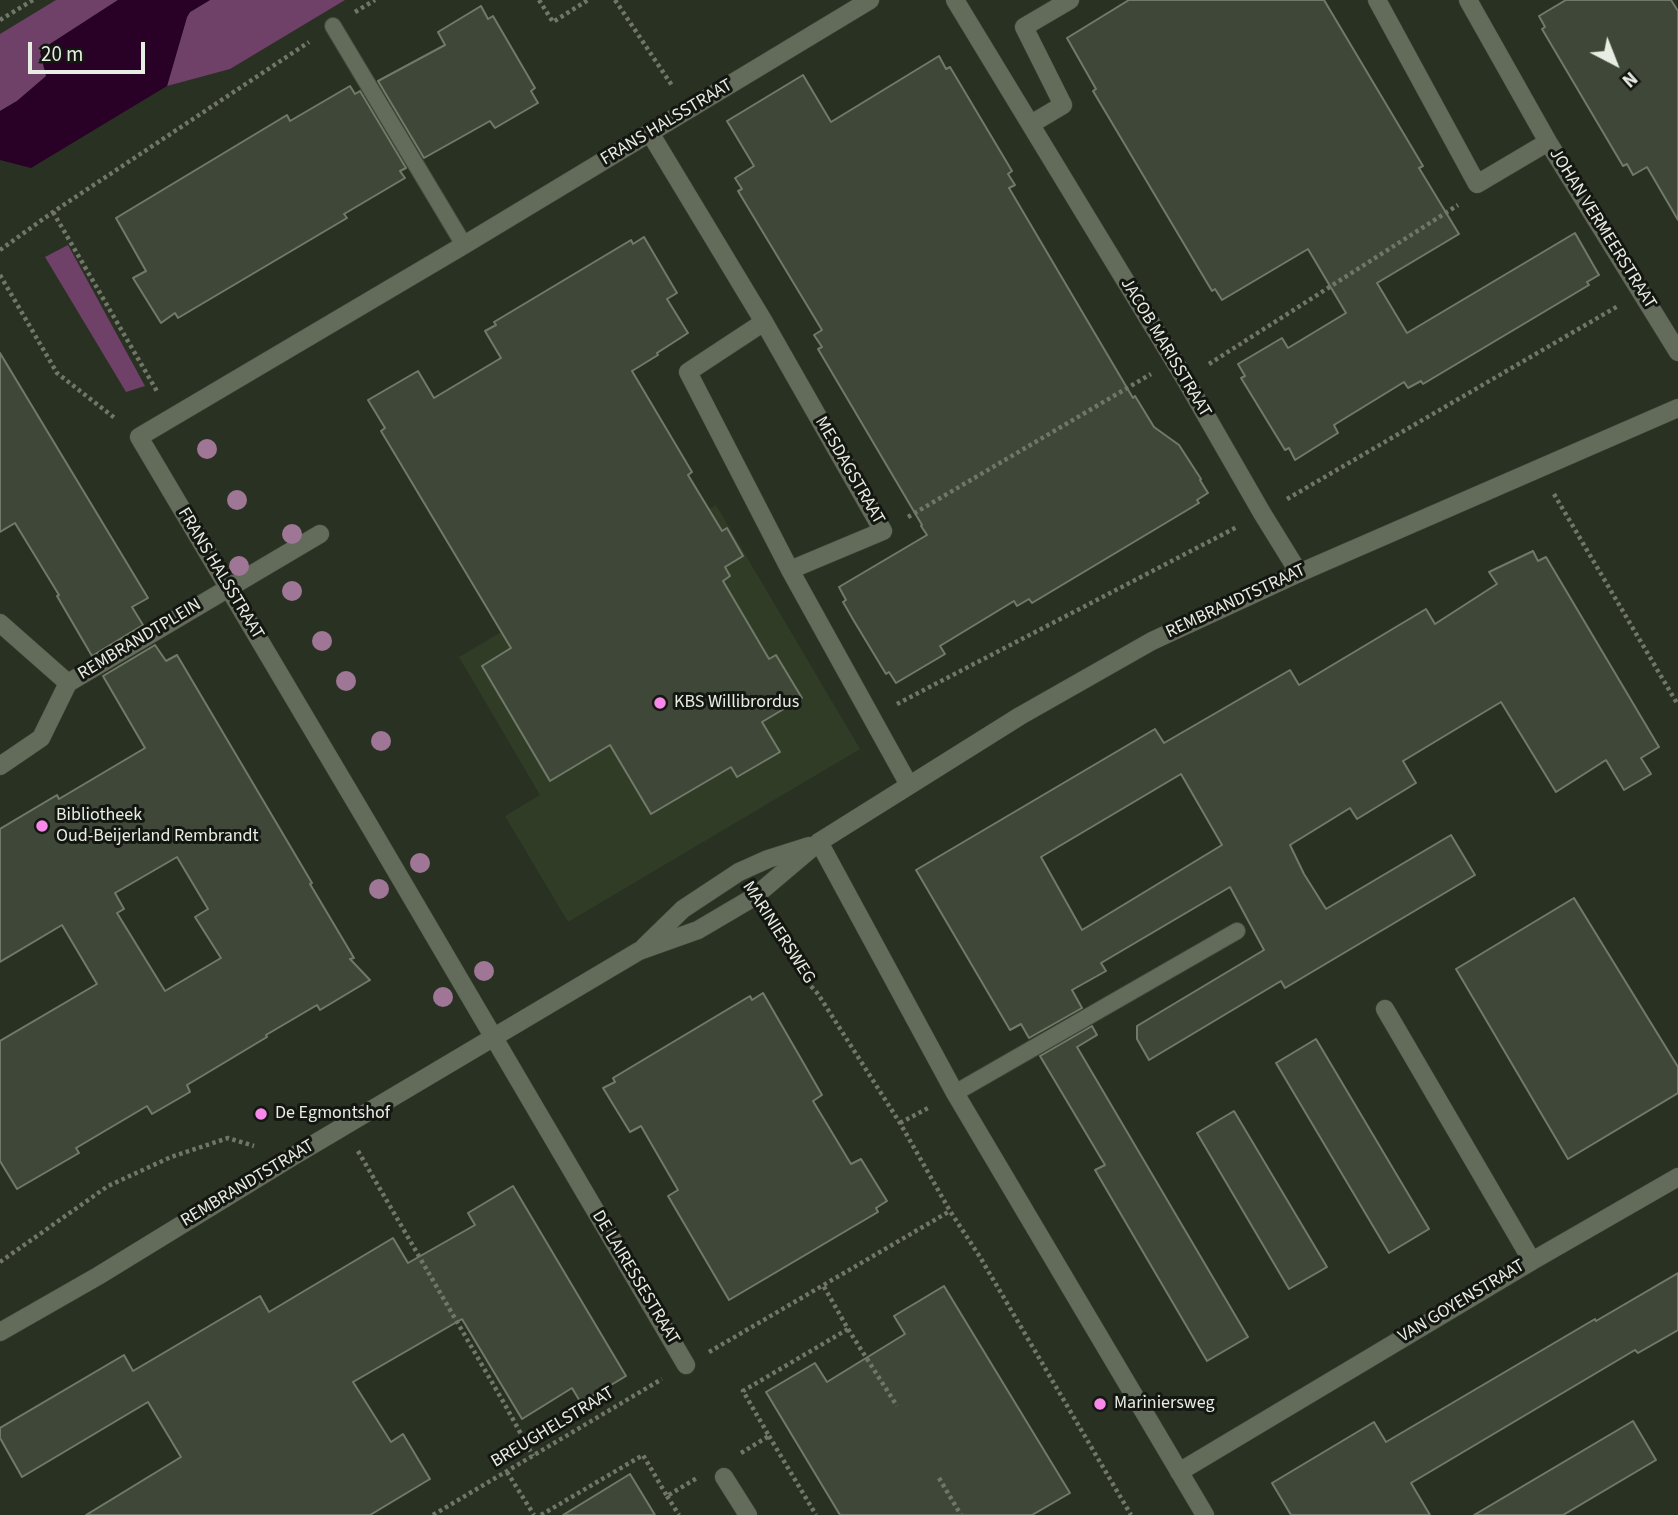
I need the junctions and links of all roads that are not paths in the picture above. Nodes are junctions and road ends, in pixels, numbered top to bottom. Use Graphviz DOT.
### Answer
graph roads {
  1 [pos="870,0"];
  2 [pos="955,0"];
  3 [pos="1070,0"];
  4 [pos="1377,0"];
  5 [pos="1468,0"];
  6 [pos="333,26"];
  7 [pos="1031,124"];
  8 [pos="650,133"];
  9 [pos="1548,142"];
  10 [pos="464,245"];
  11 [pos="764,323"];
  12 [pos="1678,352"];
  13 [pos="1678,408"];
  14 [pos="320,534"];
  15 [pos="790,570"];
  16 [pos="1299,573"];
  17 [pos="228,588"];
  18 [pos="0,623"];
  19 [pos="68,683"];
  20 [pos="0,766"];
  21 [pos="909,785"];
  22 [pos="818,842"];
  23 [pos="1237,931"];
  24 [pos="639,950"];
  25 [pos="1385,1009"];
  26 [pos="493,1037"];
  27 [pos="955,1093"];
  28 [pos="1678,1177"];
  29 [pos="1531,1261"];
  30 [pos="0,1332"];
  31 [pos="686,1365"];
  32 [pos="1179,1472"];
  33 [pos="716,1474"];
  34 [pos="1198,1513"];
  35 [pos="748,1515"];
  1 -- 8 [label="street, FRANS HALSSTRAAT"];
  2 -- 7 [label="street, JACOB MARISSTRAAT"];
  3 -- 7 [label="street"];
  4 -- 9 [label="street, JOHAN VERMEERSTRAAT"];
  5 -- 9 [label="street, JOHAN VERMEERSTRAAT"];
  6 -- 10 [label="lane"];
  7 -- 16 [label="street, JACOB MARISSTRAAT"];
  8 -- 10 [label="street, FRANS HALSSTRAAT"];
  8 -- 11 [label="street, MESDAGSTRAAT"];
  9 -- 12 [label="street, JOHAN VERMEERSTRAAT"];
  10 -- 17 [label="street, FRANS HALSSTRAAT"];
  11 -- 15 [label="street"];
  11 -- 15 [label="street, MESDAGSTRAAT"];
  13 -- 16 [label="street, REMBRANDTSTRAAT"];
  14 -- 17 [label="street, REMBRANDTPLEIN"];
  15 -- 21 [label="street"];
  16 -- 21 [label="street, REMBRANDTSTRAAT"];
  17 -- 19 [label="street, REMBRANDTPLEIN"];
  17 -- 26 [label="street, FRANS HALSSTRAAT"];
  18 -- 19 [label="street, REMBRANDTPLEIN"];
  19 -- 20 [label="street, REMBRANDTPLEIN"];
  21 -- 22 [label="street, REMBRANDTSTRAAT"];
  22 -- 24 [label="street, REMBRANDTSTRAAT"];
  22 -- 24 [label="street, REMBRANDTSTRAAT"];
  22 -- 27 [label="street"];
  23 -- 27 [label="lane"];
  24 -- 26 [label="street, REMBRANDTSTRAAT"];
  25 -- 29 [label="street, VAN GOYENSTRAAT"];
  26 -- 30 [label="street, REMBRANDTSTRAAT"];
  26 -- 31 [label="street, DE LAIRESSESTRAAT"];
  27 -- 32 [label="street"];
  28 -- 29 [label="street"];
  29 -- 32 [label="street, VAN GOYENSTRAAT"];
  32 -- 34 [label="street"];
  33 -- 35 [label="street"];
}
